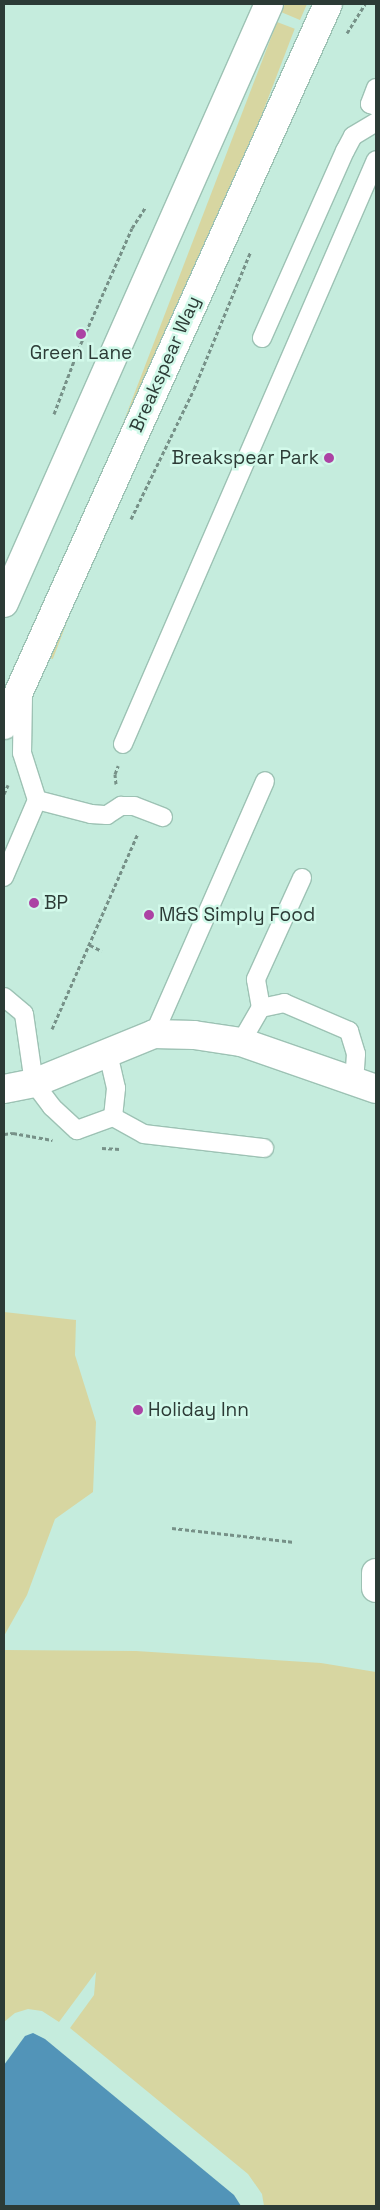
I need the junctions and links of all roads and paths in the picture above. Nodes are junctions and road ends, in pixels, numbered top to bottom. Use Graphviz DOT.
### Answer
graph roads {
  1 [pos="269,4"];
  2 [pos="328,4"];
  3 [pos="376,88"];
  4 [pos="376,106"];
  5 [pos="376,122"];
  6 [pos="376,160"];
  7 [pos="262,338"];
  8 [pos="4,603"];
  9 [pos="23,682"];
  10 [pos="4,726"];
  11 [pos="123,744"];
  12 [pos="265,781"];
  13 [pos="37,800"];
  14 [pos="121,806"];
  15 [pos="163,817"];
  16 [pos="4,877"];
  17 [pos="302,878"];
  18 [pos="90,945"];
  19 [pos="102,950"];
  20 [pos="4,996"];
  21 [pos="261,1008"];
  22 [pos="51,1031"];
  23 [pos="154,1034"];
  24 [pos="241,1042"];
  25 [pos="108,1053"];
  26 [pos="34,1083"];
  27 [pos="365,1085"];
  28 [pos="4,1089"];
  29 [pos="113,1117"];
  30 [pos="73,1126"];
  31 [pos="4,1134"];
  32 [pos="264,1148"];
  33 [pos="172,1528"];
  34 [pos="294,1542"];
  1 -- 8 [label="main road"];
  2 -- 9 [label="main road, Breakspear Way"];
  3 -- 4 [label="lane"];
  5 -- 7 [label="lane"];
  6 -- 11 [label="lane"];
  9 -- 10 [label="main road, Breakspear Way"];
  9 -- 13 [label="lane"];
  11 -- 14 [label="path"];
  12 -- 23 [label="lane"];
  13 -- 14 [label="lane"];
  13 -- 16 [label="lane"];
  14 -- 15 [label="lane"];
  14 -- 18 [label="path"];
  17 -- 21 [label="lane"];
  18 -- 19 [label="path"];
  18 -- 22 [label="path"];
  20 -- 26 [label="lane"];
  21 -- 24 [label="lane"];
  21 -- 27 [label="lane"];
  23 -- 24 [label="main road"];
  23 -- 25 [label="main road"];
  24 -- 27 [label="main road"];
  25 -- 26 [label="main road"];
  25 -- 29 [label="lane"];
  26 -- 28 [label="main road"];
  26 -- 30 [label="lane"];
  29 -- 30 [label="lane"];
  29 -- 32 [label="lane"];
  30 -- 31 [label="path"];
  33 -- 34 [label="path"];
}
